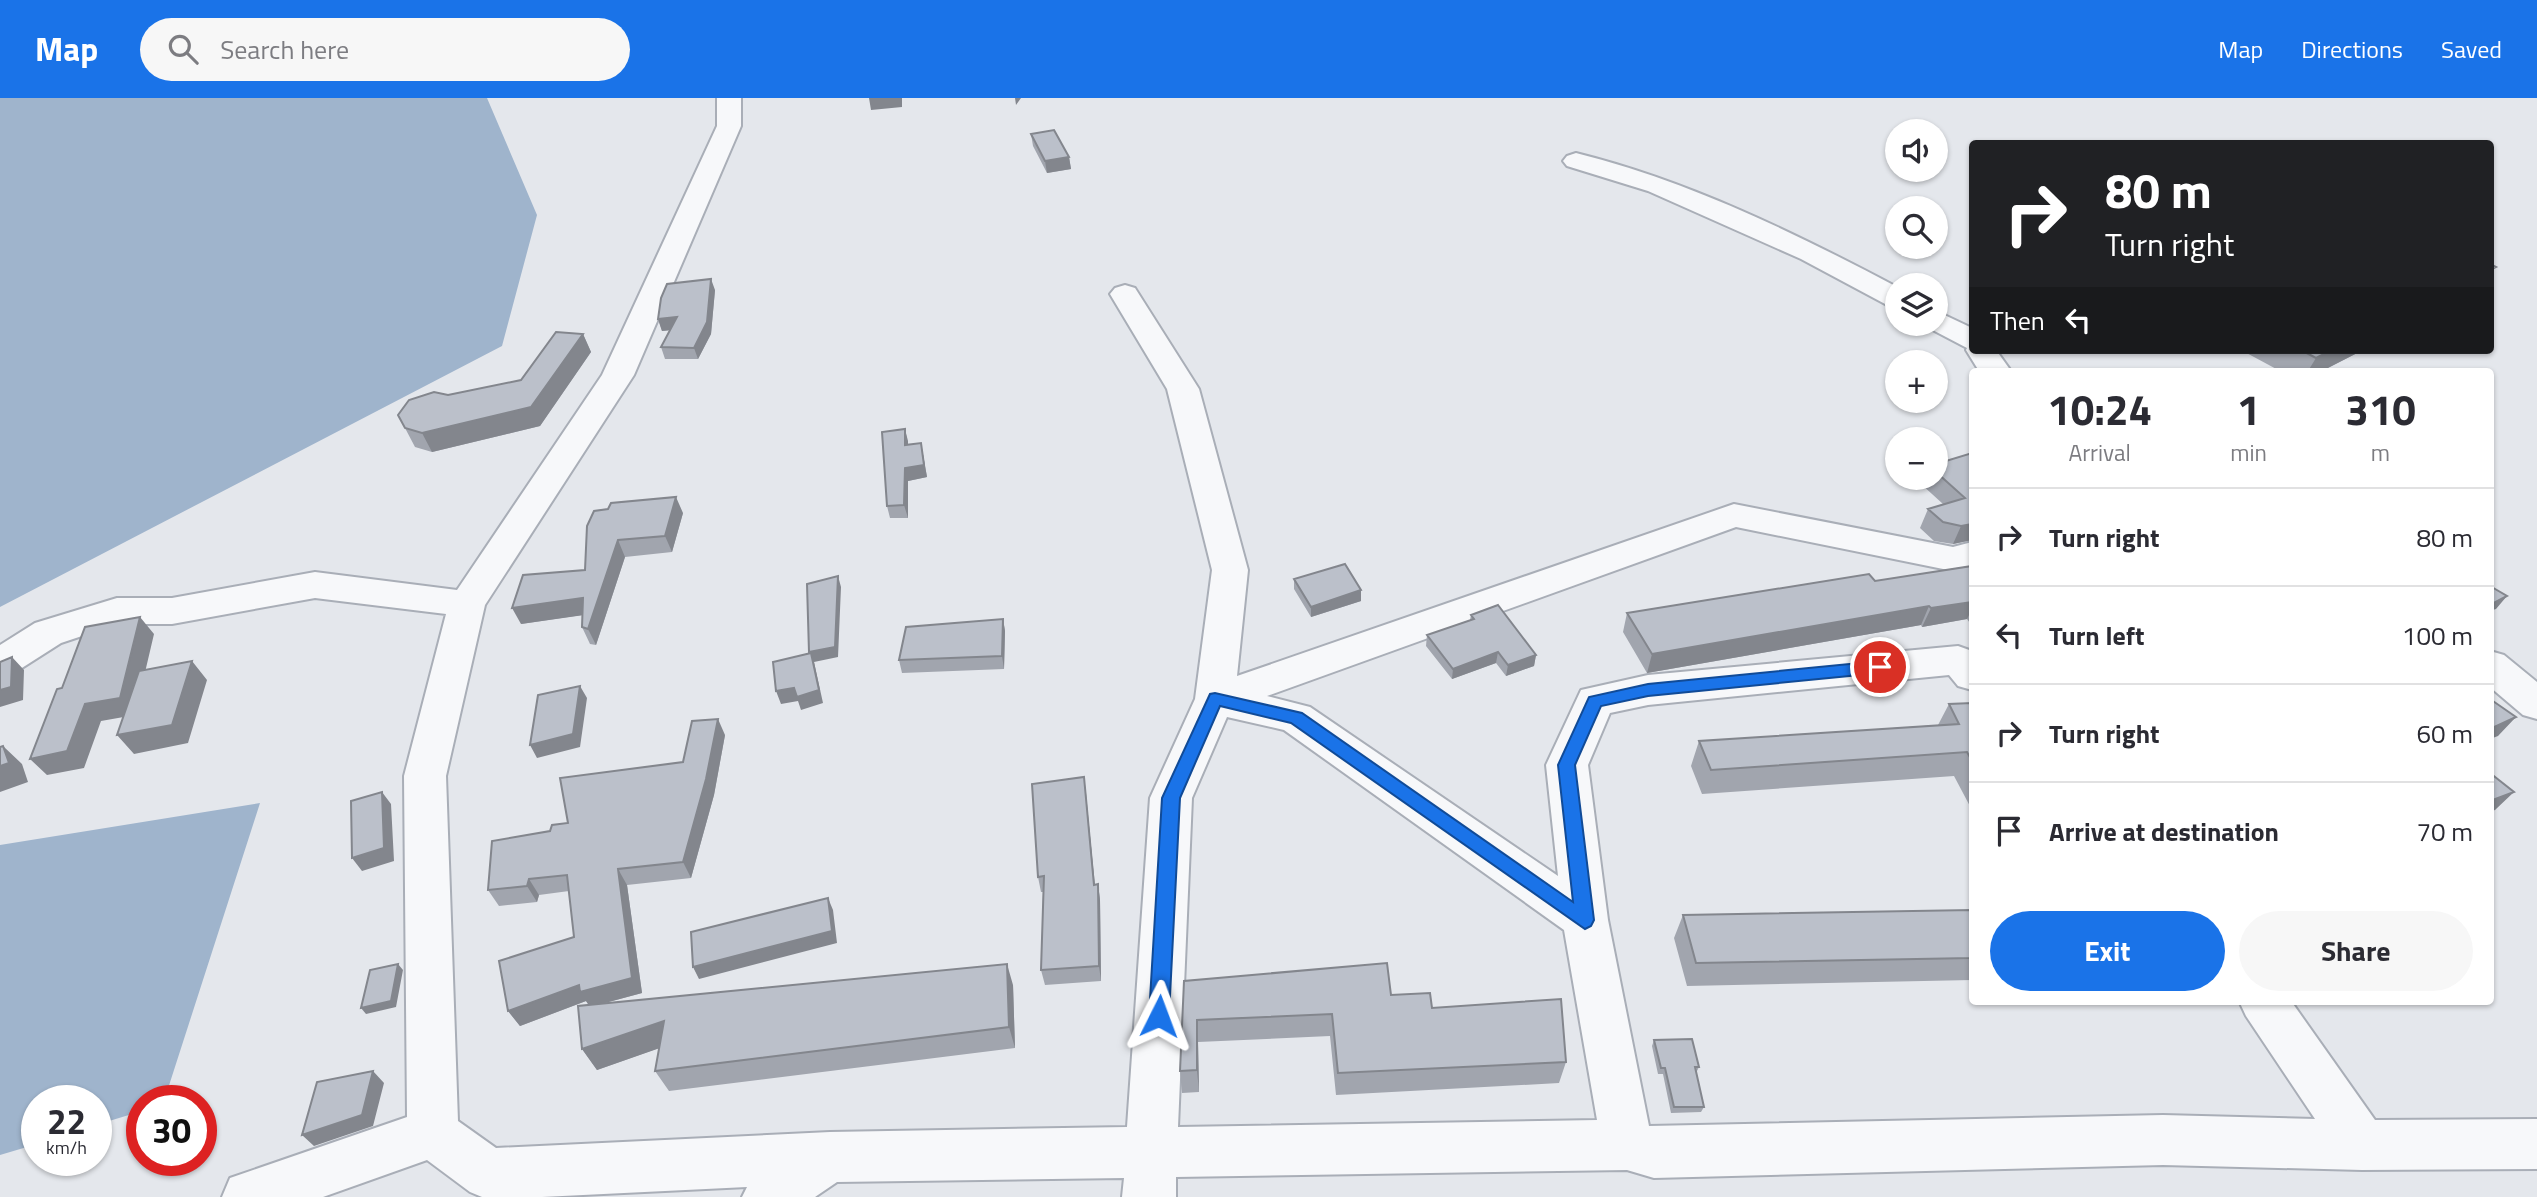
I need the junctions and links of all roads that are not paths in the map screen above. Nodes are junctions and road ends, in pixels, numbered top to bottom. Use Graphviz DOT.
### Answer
graph roads {
  1 [pos="729,98"];
  2 [pos="1576,161"];
  3 [pos="1885,293"];
  4 [pos="1125,294"];
  5 [pos="1948,327"];
  6 [pos="1969,338"];
  7 [pos="1969,555"];
  8 [pos="467,604"];
  9 [pos="0,663"];
  10 [pos="2494,668"];
  11 [pos="1969,673"];
  12 [pos="1215,699"];
  13 [pos="2537,705"];
  14 [pos="1585,920"];
  15 [pos="2266,1005"];
  16 [pos="433,1133"];
  17 [pos="2362,1144"];
  18 [pos="2537,1144"];
  19 [pos="1627,1146"];
  20 [pos="830,1157"];
  21 [pos="1150,1175"];
  22 [pos="249,1197"];
  23 [pos="769,1197"];
  1 -- 8 [label="street"];
  2 -- 3 [label="street"];
  4 -- 12 [label="street"];
  5 -- 6 [label="street"];
  7 -- 12 [label="street"];
  8 -- 9 [label="street"];
  8 -- 16 [label="street"];
  10 -- 13 [label="street"];
  11 -- 14 [label="street"];
  12 -- 14 [label="street"];
  12 -- 21 [label="street"];
  14 -- 19 [label="street"];
  15 -- 17 [label="street"];
  16 -- 20 [label="street"];
  16 -- 22 [label="street"];
  17 -- 18 [label="street"];
  17 -- 19 [label="street"];
  19 -- 21 [label="street"];
  20 -- 21 [label="street"];
  20 -- 23 [label="street"];
}
